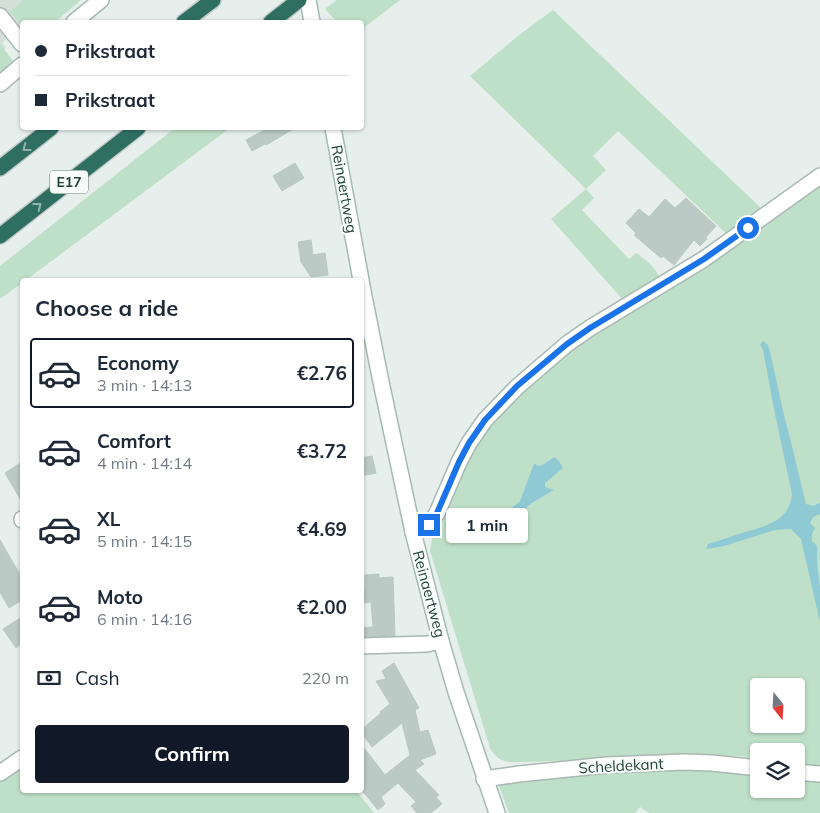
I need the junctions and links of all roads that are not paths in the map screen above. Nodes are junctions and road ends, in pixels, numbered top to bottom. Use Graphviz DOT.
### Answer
graph roads {
  1 [pos="101,0"];
  2 [pos="213,0"];
  3 [pos="299,0"];
  4 [pos="308,0"];
  5 [pos="0,16"];
  6 [pos="76,20"];
  7 [pos="187,20"];
  8 [pos="274,20"];
  9 [pos="312,20"];
  10 [pos="20,41"];
  11 [pos="20,67"];
  12 [pos="0,84"];
  13 [pos="48,130"];
  14 [pos="135,130"];
  15 [pos="333,130"];
  16 [pos="0,168"];
  17 [pos="820,176"];
  18 [pos="0,236"];
  19 [pos="360,278"];
  20 [pos="364,296"];
  21 [pos="413,532"];
  22 [pos="441,641"];
  23 [pos="364,646"];
  24 [pos="20,759"];
  25 [pos="750,767"];
  26 [pos="0,773"];
  27 [pos="805,773"];
  28 [pos="820,774"];
  29 [pos="484,779"];
  30 [pos="497,813"];
  1 -- 6 [label="street"];
  2 -- 7 [label="highway"];
  3 -- 8 [label="highway"];
  4 -- 9 [label="street"];
  5 -- 10 [label="street"];
  11 -- 12 [label="street"];
  13 -- 16 [label="highway, one-way"];
  18 -- 14 [label="highway, E17, one-way"];
  15 -- 19 [label="street, Reinaertweg"];
  17 -- 21 [label="street"];
  20 -- 21 [label="street, Reinaertweg"];
  21 -- 22 [label="street, Reinaertweg"];
  22 -- 23 [label="street"];
  22 -- 29 [label="street, Reinaertweg"];
  24 -- 26 [label="street"];
  25 -- 29 [label="street, Scheldekant"];
  27 -- 28 [label="street"];
  29 -- 30 [label="street, Reinaertweg"];
}
